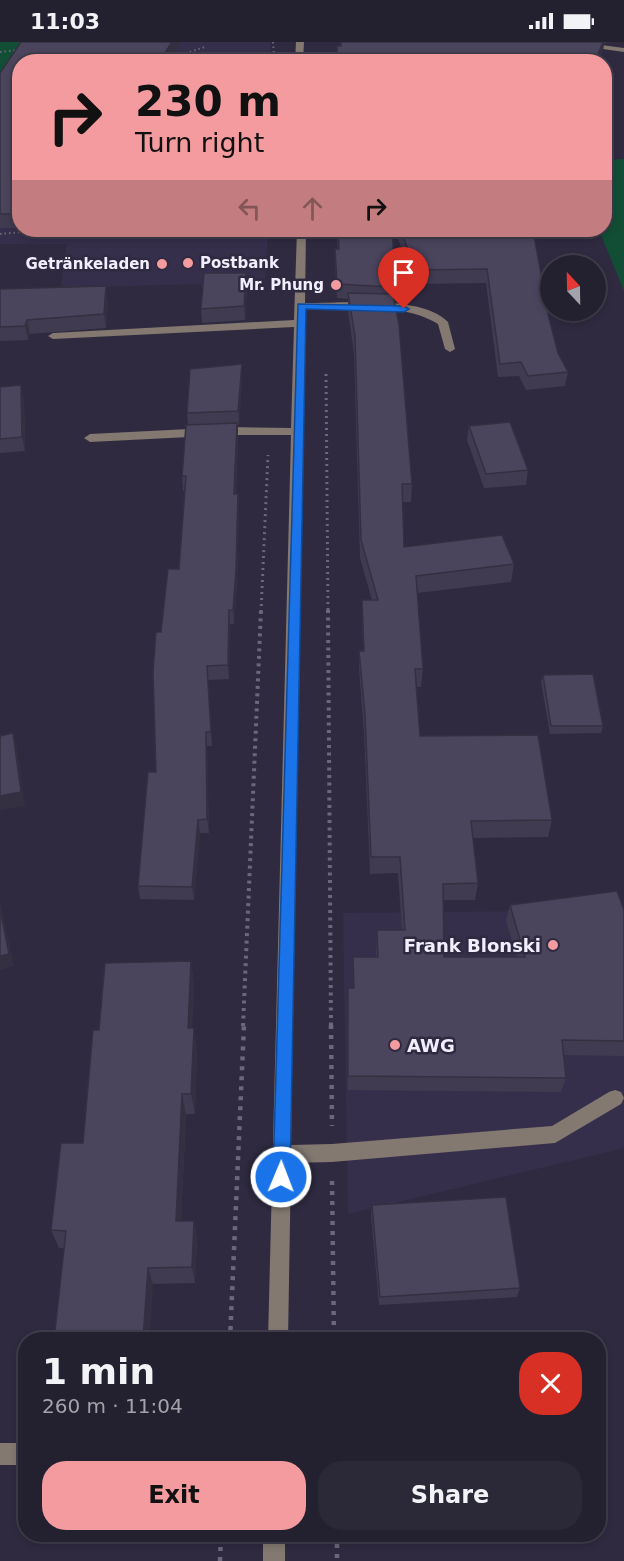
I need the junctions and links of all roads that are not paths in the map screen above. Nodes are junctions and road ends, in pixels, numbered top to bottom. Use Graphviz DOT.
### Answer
graph roads {
  1 [pos="558,42"];
  2 [pos="624,51"];
  3 [pos="301,237"];
  4 [pos="301,306"];
  5 [pos="301,323"];
  6 [pos="53,336"];
  7 [pos="450,350"];
  8 [pos="298,432"];
  9 [pos="90,438"];
  10 [pos="615,1098"];
  11 [pos="282,1154"];
  12 [pos="278,1332"];
  13 [pos="0,1454"];
  14 [pos="18,1454"];
  15 [pos="274,1542"];
  16 [pos="274,1561"];
  1 -- 2 [label="street"];
  3 -- 4 [label="street"];
  4 -- 5 [label="street"];
  4 -- 7 [label="street"];
  5 -- 6 [label="street"];
  5 -- 8 [label="street"];
  8 -- 9 [label="street"];
  8 -- 11 [label="street"];
  10 -- 11 [label="street"];
  11 -- 12 [label="street"];
  13 -- 14 [label="street"];
  15 -- 16 [label="street"];
}
